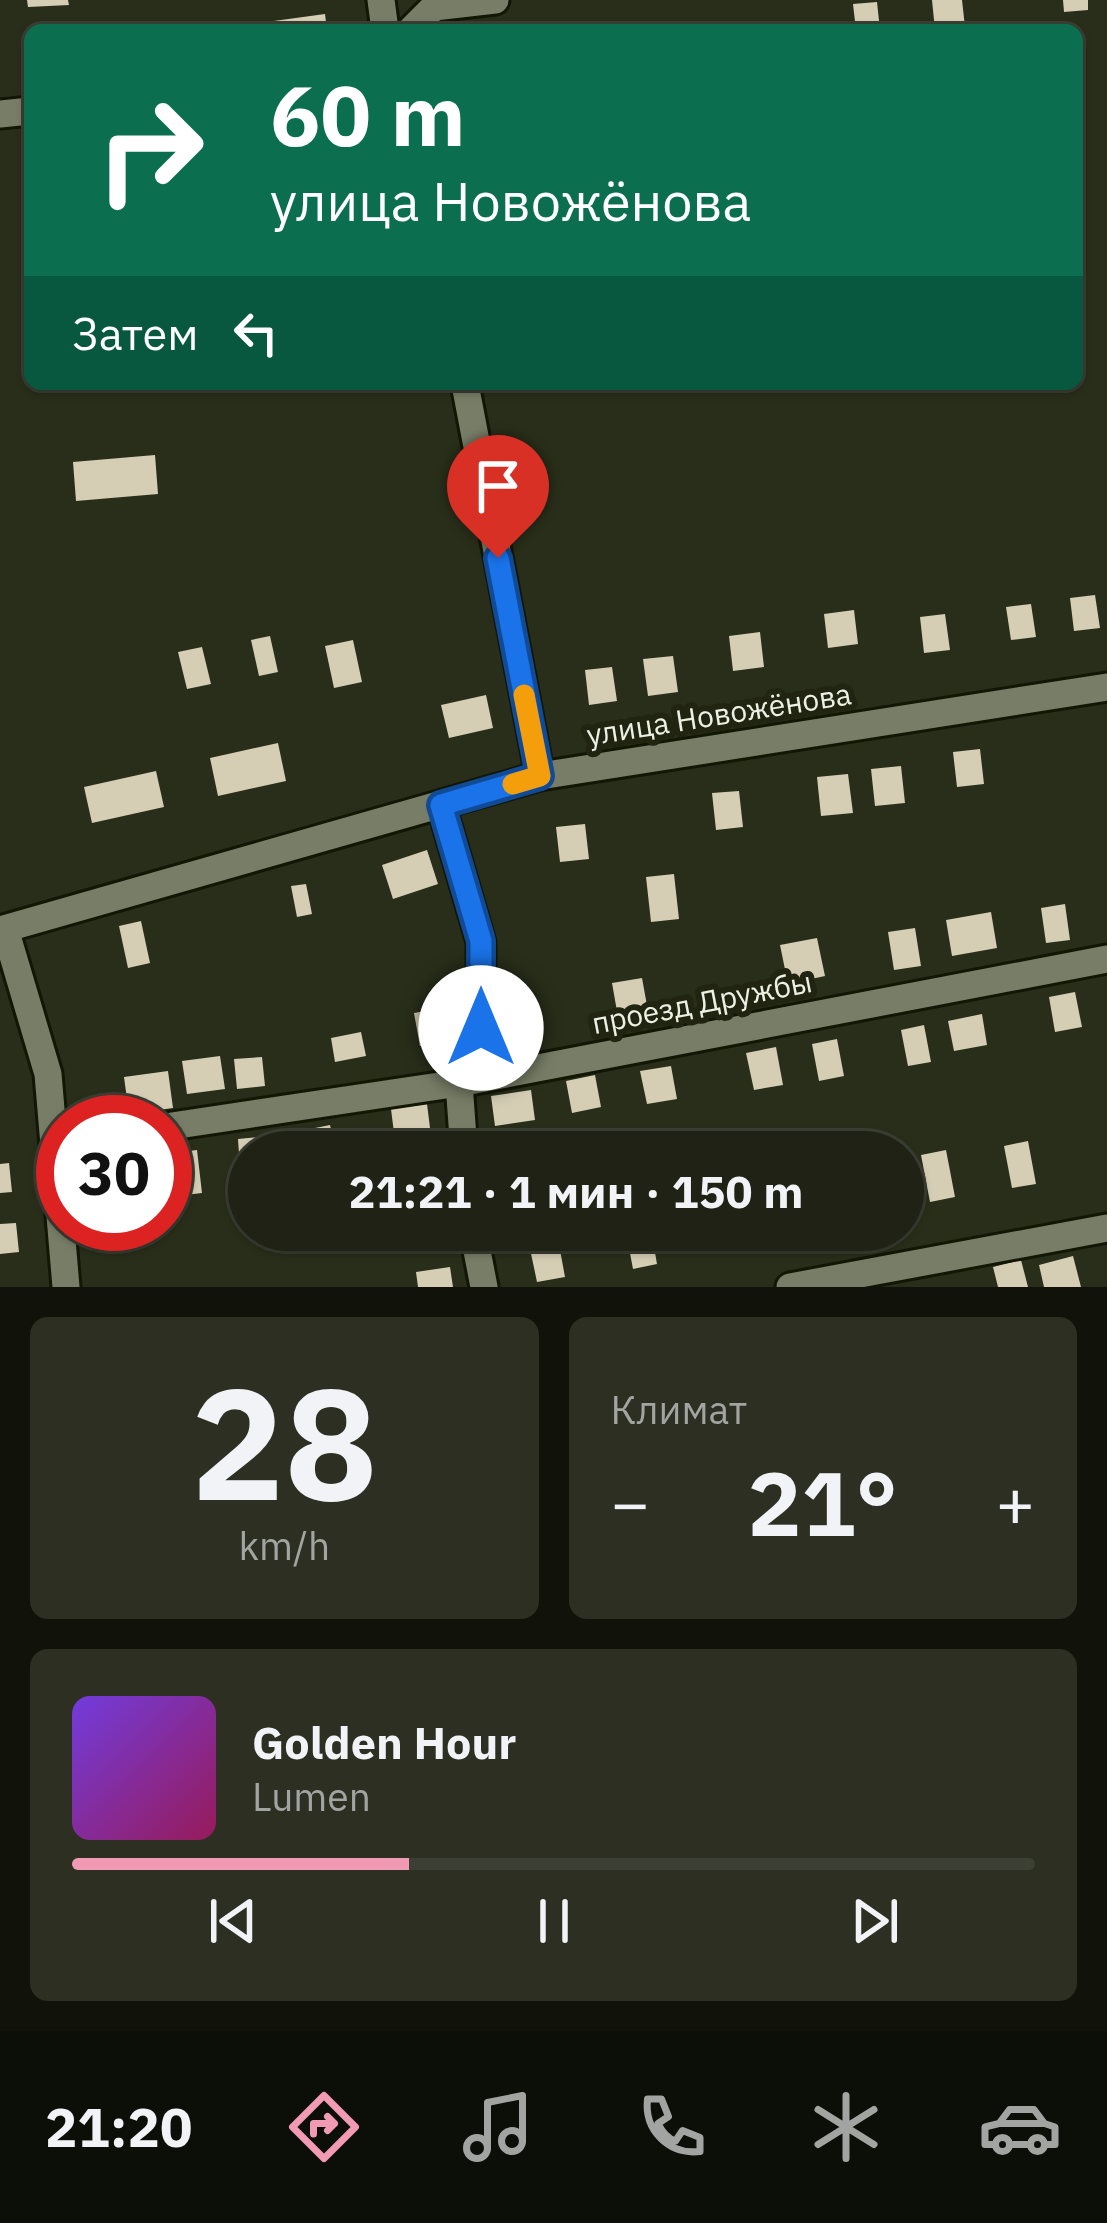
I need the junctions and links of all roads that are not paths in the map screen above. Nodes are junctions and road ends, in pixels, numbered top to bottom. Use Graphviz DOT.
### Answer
graph roads {
  1 [pos="494,0"];
  2 [pos="417,24"];
  3 [pos="466,390"];
  4 [pos="1107,687"];
  5 [pos="540,776"];
  6 [pos="441,805"];
  7 [pos="2,929"];
  8 [pos="1107,959"];
  9 [pos="459,1083"];
  10 [pos="51,1095"];
  11 [pos="192,1122"];
  12 [pos="462,1131"];
  13 [pos="1107,1228"];
  14 [pos="64,1251"];
  15 [pos="477,1251"];
  16 [pos="66,1287"];
  17 [pos="484,1287"];
  18 [pos="790,1287"];
  1 -- 2 [label="street"];
  3 -- 5 [label="street"];
  4 -- 5 [label="street, улица Новожёнова"];
  5 -- 6 [label="street, улица Новожёнова"];
  6 -- 7 [label="street, улица Новожёнова"];
  6 -- 9 [label="street"];
  7 -- 10 [label="street"];
  8 -- 9 [label="street, проезд Дружбы"];
  9 -- 11 [label="street, проезд Дружбы"];
  9 -- 12 [label="street"];
  13 -- 18 [label="street"];
  14 -- 16 [label="street"];
  15 -- 17 [label="street"];
}
